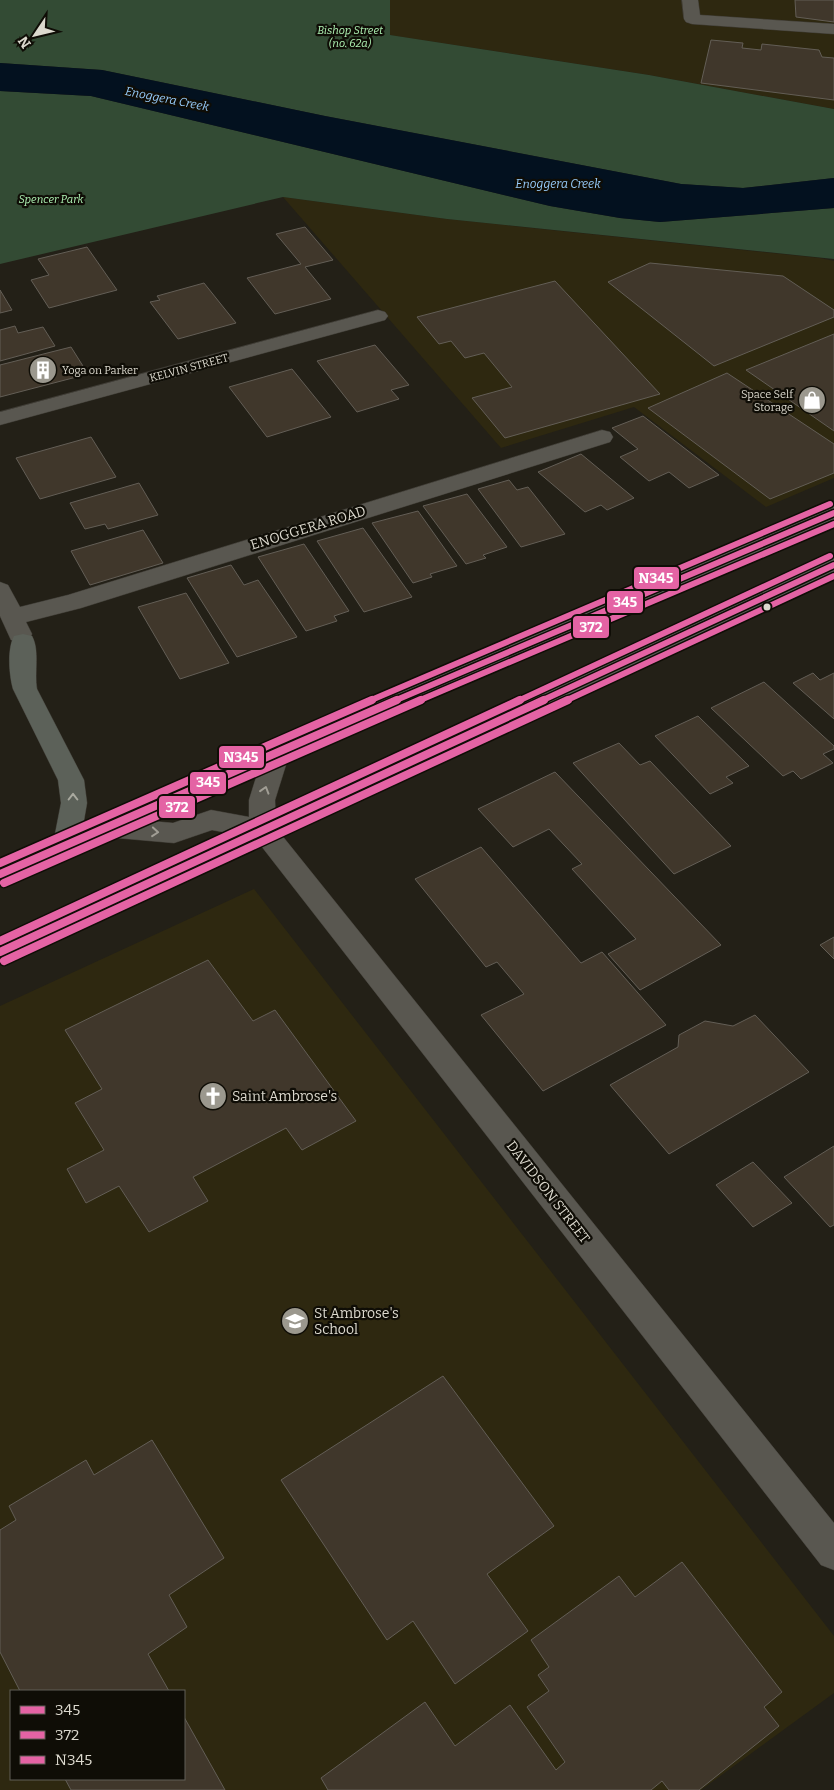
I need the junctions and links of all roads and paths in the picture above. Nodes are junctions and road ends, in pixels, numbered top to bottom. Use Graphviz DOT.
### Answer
graph roads {
  1 [pos="690,0"];
  2 [pos="834,29"];
  3 [pos="378,316"];
  4 [pos="0,419"];
  5 [pos="602,436"];
  6 [pos="834,513"];
  7 [pos="834,565"];
  8 [pos="0,590"];
  9 [pos="13,617"];
  10 [pos="23,642"];
  11 [pos="277,752"];
  12 [pos="106,827"];
  13 [pos="263,830"];
  14 [pos="66,845"];
  15 [pos="0,874"];
  16 [pos="0,952"];
  17 [pos="834,1552"];
  1 -- 2 [label="street"];
  3 -- 4 [label="street, KELVIN STREET"];
  5 -- 9 [label="street, ENOGGERA ROAD"];
  6 -- 11 [label="main road"];
  7 -- 13 [label="main road"];
  8 -- 9 [label="street"];
  9 -- 10 [label="street"];
  14 -- 10 [label="main road, one-way"];
  11 -- 12 [label="main road"];
  13 -- 11 [label="street, one-way"];
  12 -- 13 [label="street, one-way"];
  12 -- 14 [label="main road"];
  13 -- 16 [label="main road"];
  13 -- 17 [label="street, DAVIDSON STREET"];
  14 -- 15 [label="main road"];
}
